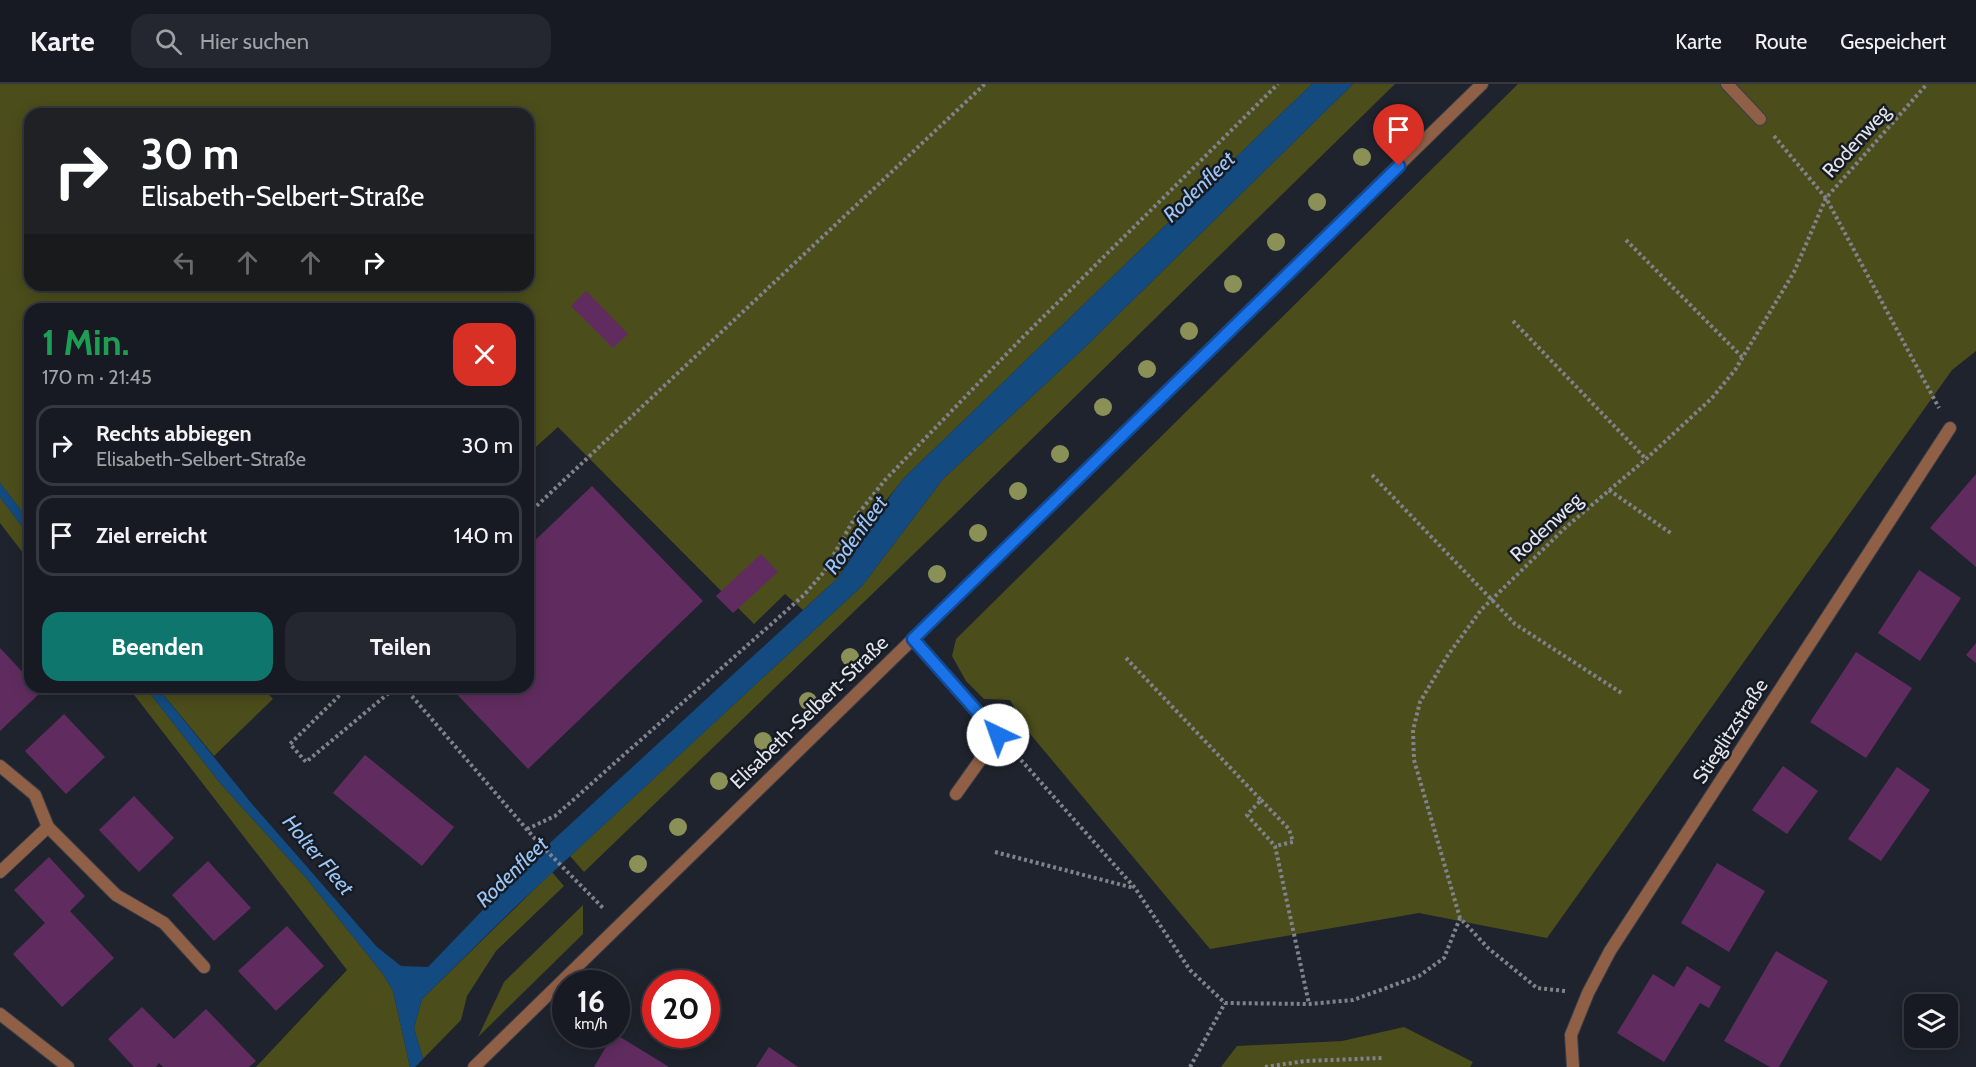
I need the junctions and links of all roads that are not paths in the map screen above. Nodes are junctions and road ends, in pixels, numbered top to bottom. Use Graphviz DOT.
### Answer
graph roads {
  1 [pos="1482,84"];
  2 [pos="1727,84"];
  3 [pos="1760,119"];
  4 [pos="1950,428"];
  5 [pos="913,639"];
  6 [pos="0,766"];
  7 [pos="956,794"];
  8 [pos="48,827"];
  9 [pos="0,872"];
  10 [pos="204,967"];
  11 [pos="0,1014"];
  12 [pos="68,1067"];
  13 [pos="474,1067"];
  14 [pos="1573,1067"];
  1 -- 5 [label="street, Elisabeth-Selbert-Straße"];
  2 -- 3 [label="street"];
  4 -- 14 [label="street, Stieglitzstraße"];
  5 -- 7 [label="street"];
  5 -- 13 [label="street, Elisabeth-Selbert-Straße"];
  6 -- 8 [label="street"];
  8 -- 9 [label="street"];
  8 -- 10 [label="street"];
  11 -- 12 [label="street"];
}
